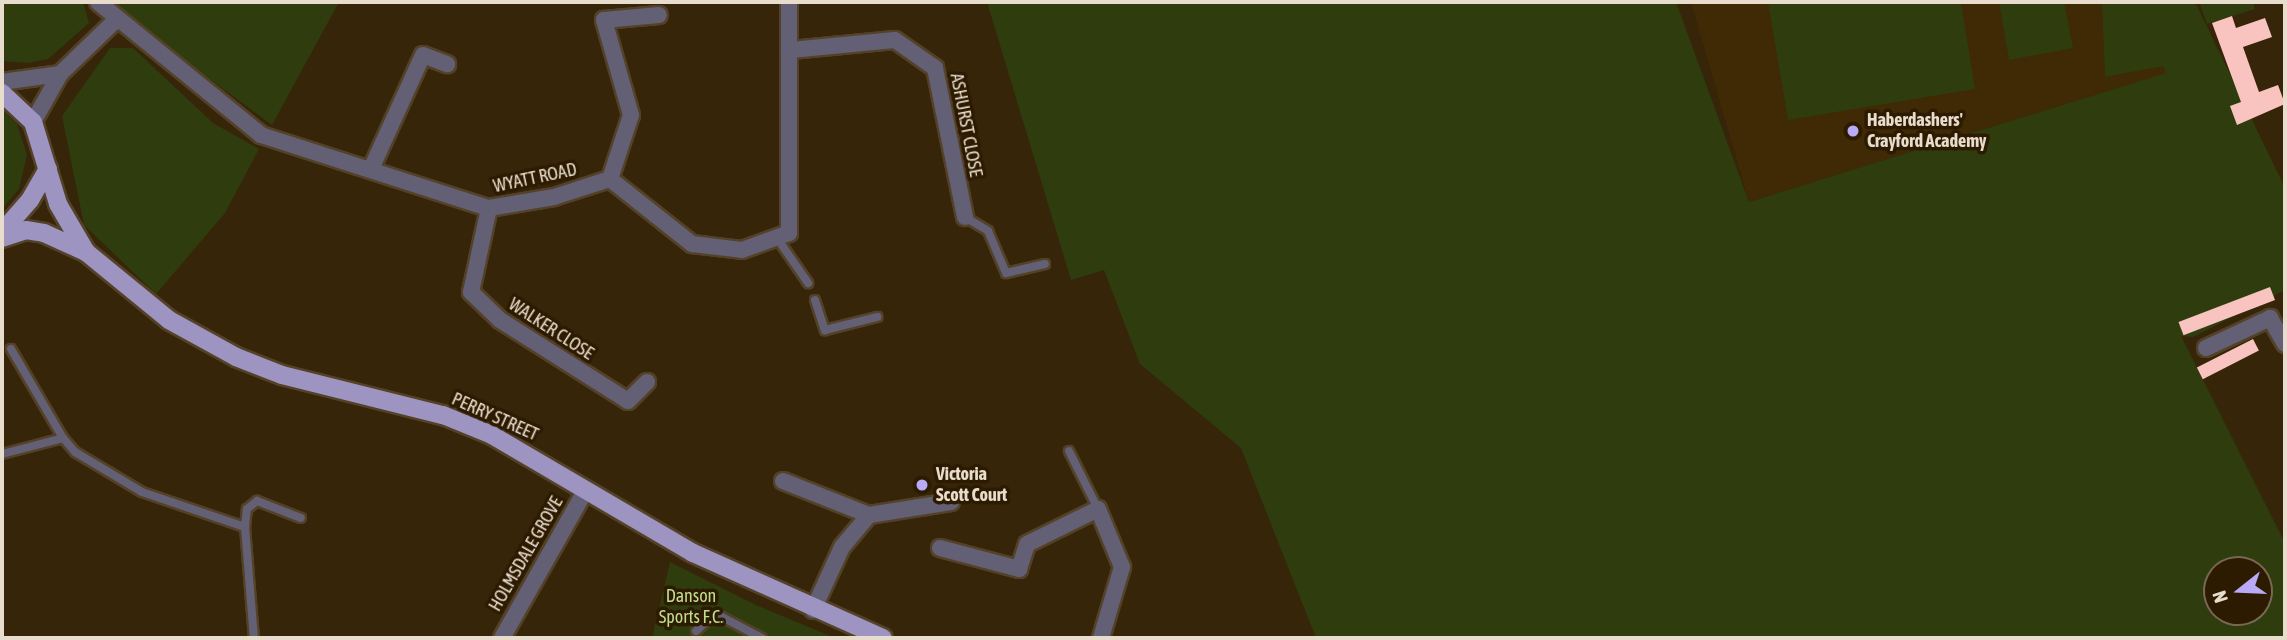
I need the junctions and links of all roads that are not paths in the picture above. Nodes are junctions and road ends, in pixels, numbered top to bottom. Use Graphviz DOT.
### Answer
graph roads {
  1 [pos="98,2"];
  2 [pos="789,2"];
  3 [pos="660,15"];
  4 [pos="116,20"];
  5 [pos="791,50"];
  6 [pos="447,64"];
  7 [pos="60,74"];
  8 [pos="2,82"];
  9 [pos="2,93"];
  10 [pos="33,122"];
  11 [pos="48,169"];
  12 [pos="371,169"];
  13 [pos="610,179"];
  14 [pos="489,208"];
  15 [pos="965,217"];
  16 [pos="2,232"];
  17 [pos="2,238"];
  18 [pos="777,238"];
  19 [pos="86,252"];
  20 [pos="1045,264"];
  21 [pos="808,283"];
  22 [pos="815,300"];
  23 [pos="877,317"];
  24 [pos="2285,344"];
  25 [pos="2206,348"];
  26 [pos="11,349"];
  27 [pos="647,382"];
  28 [pos="63,438"];
  29 [pos="1069,451"];
  30 [pos="2,454"];
  31 [pos="783,481"];
  32 [pos="585,491"];
  33 [pos="951,502"];
  34 [pos="1098,509"];
  35 [pos="869,515"];
  36 [pos="301,518"];
  37 [pos="246,527"];
  38 [pos="940,548"];
  39 [pos="813,610"];
  40 [pos="696,631"];
  41 [pos="254,638"];
  42 [pos="502,638"];
  43 [pos="761,638"];
  44 [pos="883,638"];
  45 [pos="1101,638"];
  1 -- 4 [label="street, WYATT ROAD"];
  2 -- 5 [label="street"];
  3 -- 13 [label="street"];
  4 -- 7 [label="street"];
  4 -- 12 [label="street, WYATT ROAD"];
  5 -- 15 [label="street, ASHURST CLOSE"];
  5 -- 18 [label="street"];
  6 -- 12 [label="street"];
  7 -- 8 [label="street"];
  7 -- 10 [label="street"];
  9 -- 10 [label="main road"];
  10 -- 11 [label="main road, PERRY STREET"];
  11 -- 16 [label="main road"];
  11 -- 19 [label="main road, PERRY STREET"];
  12 -- 14 [label="street, WYATT ROAD"];
  13 -- 14 [label="street, WYATT ROAD"];
  13 -- 18 [label="street"];
  14 -- 27 [label="street, WALKER CLOSE"];
  15 -- 20 [label="lane"];
  17 -- 19 [label="main road, PERRY STREET"];
  18 -- 21 [label="lane"];
  19 -- 32 [label="main road, PERRY STREET"];
  22 -- 23 [label="lane"];
  24 -- 25 [label="street"];
  26 -- 28 [label="lane"];
  28 -- 30 [label="lane"];
  28 -- 37 [label="lane"];
  29 -- 34 [label="lane"];
  31 -- 35 [label="street"];
  32 -- 39 [label="main road, PERRY STREET"];
  32 -- 42 [label="street, HOLMSDALE GROVE"];
  33 -- 35 [label="street"];
  34 -- 38 [label="street"];
  34 -- 45 [label="street"];
  35 -- 39 [label="street"];
  36 -- 37 [label="lane"];
  37 -- 41 [label="lane"];
  39 -- 44 [label="main road, PERRY STREET"];
  40 -- 43 [label="lane"];
}
